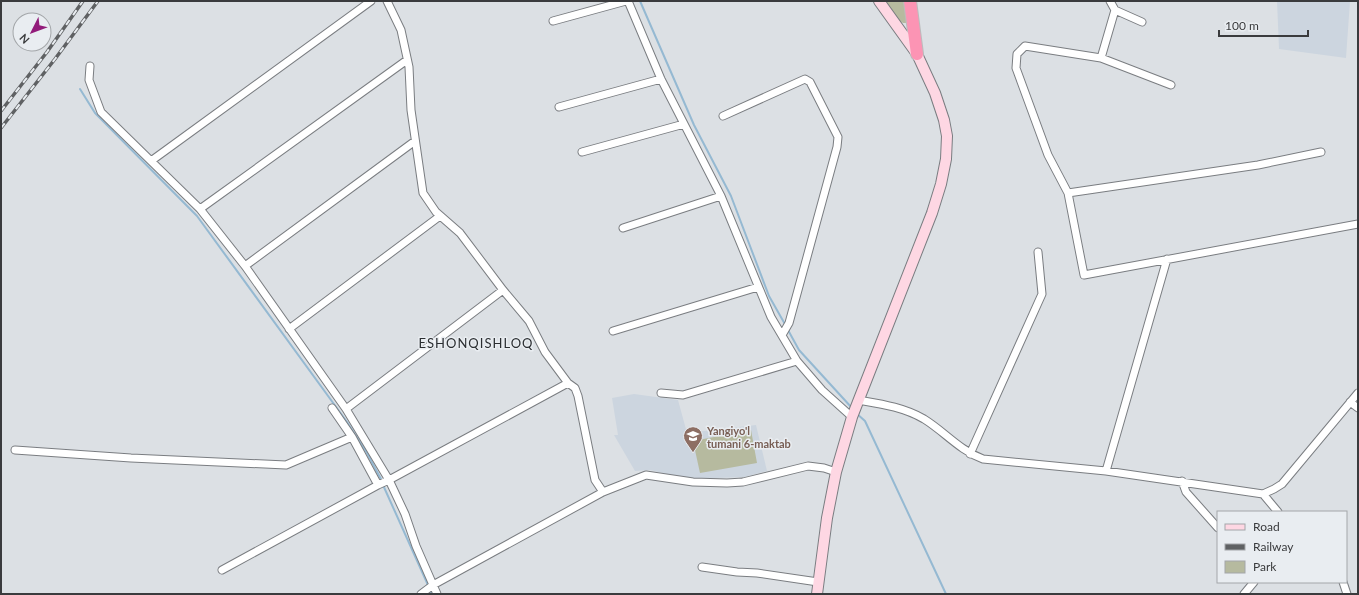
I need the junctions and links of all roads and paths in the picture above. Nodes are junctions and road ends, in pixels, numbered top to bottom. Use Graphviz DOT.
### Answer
graph roads {
  1 [pos="371,1"];
  2 [pos="387,1"];
  3 [pos="627,1"];
  4 [pos="879,1"];
  5 [pos="910,1"];
  6 [pos="1110,1"];
  7 [pos="1115,10"];
  8 [pos="553,21"];
  9 [pos="1142,22"];
  10 [pos="917,54"];
  11 [pos="1101,58"];
  12 [pos="408,60"];
  13 [pos="90,66"];
  14 [pos="660,79"];
  15 [pos="1171,85"];
  16 [pos="559,107"];
  17 [pos="723,116"];
  18 [pos="684,124"];
  19 [pos="415,141"];
  20 [pos="582,152"];
  21 [pos="1321,152"];
  22 [pos="151,161"];
  23 [pos="1068,193"];
  24 [pos="721,196"];
  25 [pos="200,209"];
  26 [pos="440,216"];
  27 [pos="1358,224"];
  28 [pos="623,228"];
  29 [pos="1038,252"];
  30 [pos="1168,259"];
  31 [pos="245,266"];
  32 [pos="758,287"];
  33 [pos="503,290"];
  34 [pos="289,329"];
  35 [pos="613,331"];
  36 [pos="782,334"];
  37 [pos="797,361"];
  38 [pos="568,383"];
  39 [pos="661,393"];
  40 [pos="1358,393"];
  41 [pos="1350,402"];
  42 [pos="857,403"];
  43 [pos="332,408"];
  44 [pos="1358,408"];
  45 [pos="346,409"];
  46 [pos="852,416"];
  47 [pos="352,437"];
  48 [pos="15,450"];
  49 [pos="970,454"];
  50 [pos="836,472"];
  51 [pos="1106,472"];
  52 [pos="389,480"];
  53 [pos="1182,481"];
  54 [pos="378,484"];
  55 [pos="603,492"];
  56 [pos="1263,494"];
  57 [pos="1277,511"];
  58 [pos="1217,527"];
  59 [pos="702,567"];
  60 [pos="222,570"];
  61 [pos="818,582"];
  62 [pos="1253,583"];
  63 [pos="1343,583"];
  64 [pos="433,585"];
  65 [pos="421,594"];
  66 [pos="437,594"];
  67 [pos="816,594"];
  68 [pos="1244,594"];
  69 [pos="1347,594"];
  1 -- 22 [label="street"];
  2 -- 12 [label="street"];
  3 -- 8 [label="street"];
  3 -- 14 [label="street"];
  4 -- 10 [label="main road"];
  5 -- 10 [label="highway"];
  6 -- 7 [label="street"];
  7 -- 9 [label="street"];
  7 -- 11 [label="street"];
  10 -- 42 [label="main road"];
  11 -- 15 [label="street"];
  11 -- 23 [label="street"];
  12 -- 19 [label="street"];
  12 -- 25 [label="street"];
  13 -- 22 [label="street"];
  14 -- 16 [label="street"];
  14 -- 18 [label="street"];
  17 -- 36 [label="street"];
  18 -- 20 [label="street"];
  18 -- 24 [label="street"];
  19 -- 26 [label="street"];
  19 -- 31 [label="street"];
  21 -- 23 [label="street"];
  22 -- 25 [label="street"];
  23 -- 30 [label="street"];
  24 -- 28 [label="street"];
  24 -- 32 [label="street"];
  25 -- 31 [label="street"];
  26 -- 33 [label="street"];
  26 -- 34 [label="street"];
  27 -- 30 [label="street"];
  29 -- 49 [label="street"];
  30 -- 51 [label="street"];
  31 -- 34 [label="street"];
  32 -- 35 [label="street"];
  32 -- 36 [label="street"];
  33 -- 38 [label="street"];
  33 -- 45 [label="street"];
  34 -- 45 [label="street"];
  36 -- 37 [label="street"];
  37 -- 39 [label="street"];
  37 -- 46 [label="street"];
  38 -- 52 [label="street"];
  38 -- 55 [label="street"];
  40 -- 41 [label="street"];
  41 -- 44 [label="street"];
  41 -- 56 [label="street"];
  42 -- 46 [label="main road"];
  42 -- 49 [label="street"];
  43 -- 47 [label="street"];
  45 -- 52 [label="street"];
  46 -- 50 [label="main road"];
  47 -- 48 [label="street"];
  47 -- 54 [label="street"];
  49 -- 51 [label="street"];
  50 -- 55 [label="street"];
  50 -- 61 [label="main road"];
  51 -- 53 [label="street"];
  52 -- 54 [label="street"];
  52 -- 64 [label="street"];
  53 -- 56 [label="street"];
  53 -- 58 [label="street"];
  54 -- 60 [label="street"];
  55 -- 64 [label="street"];
  56 -- 57 [label="street"];
  59 -- 61 [label="street"];
  61 -- 67 [label="main road"];
  62 -- 68 [label="street"];
  63 -- 69 [label="street"];
  64 -- 65 [label="street"];
  64 -- 66 [label="street"];
}
